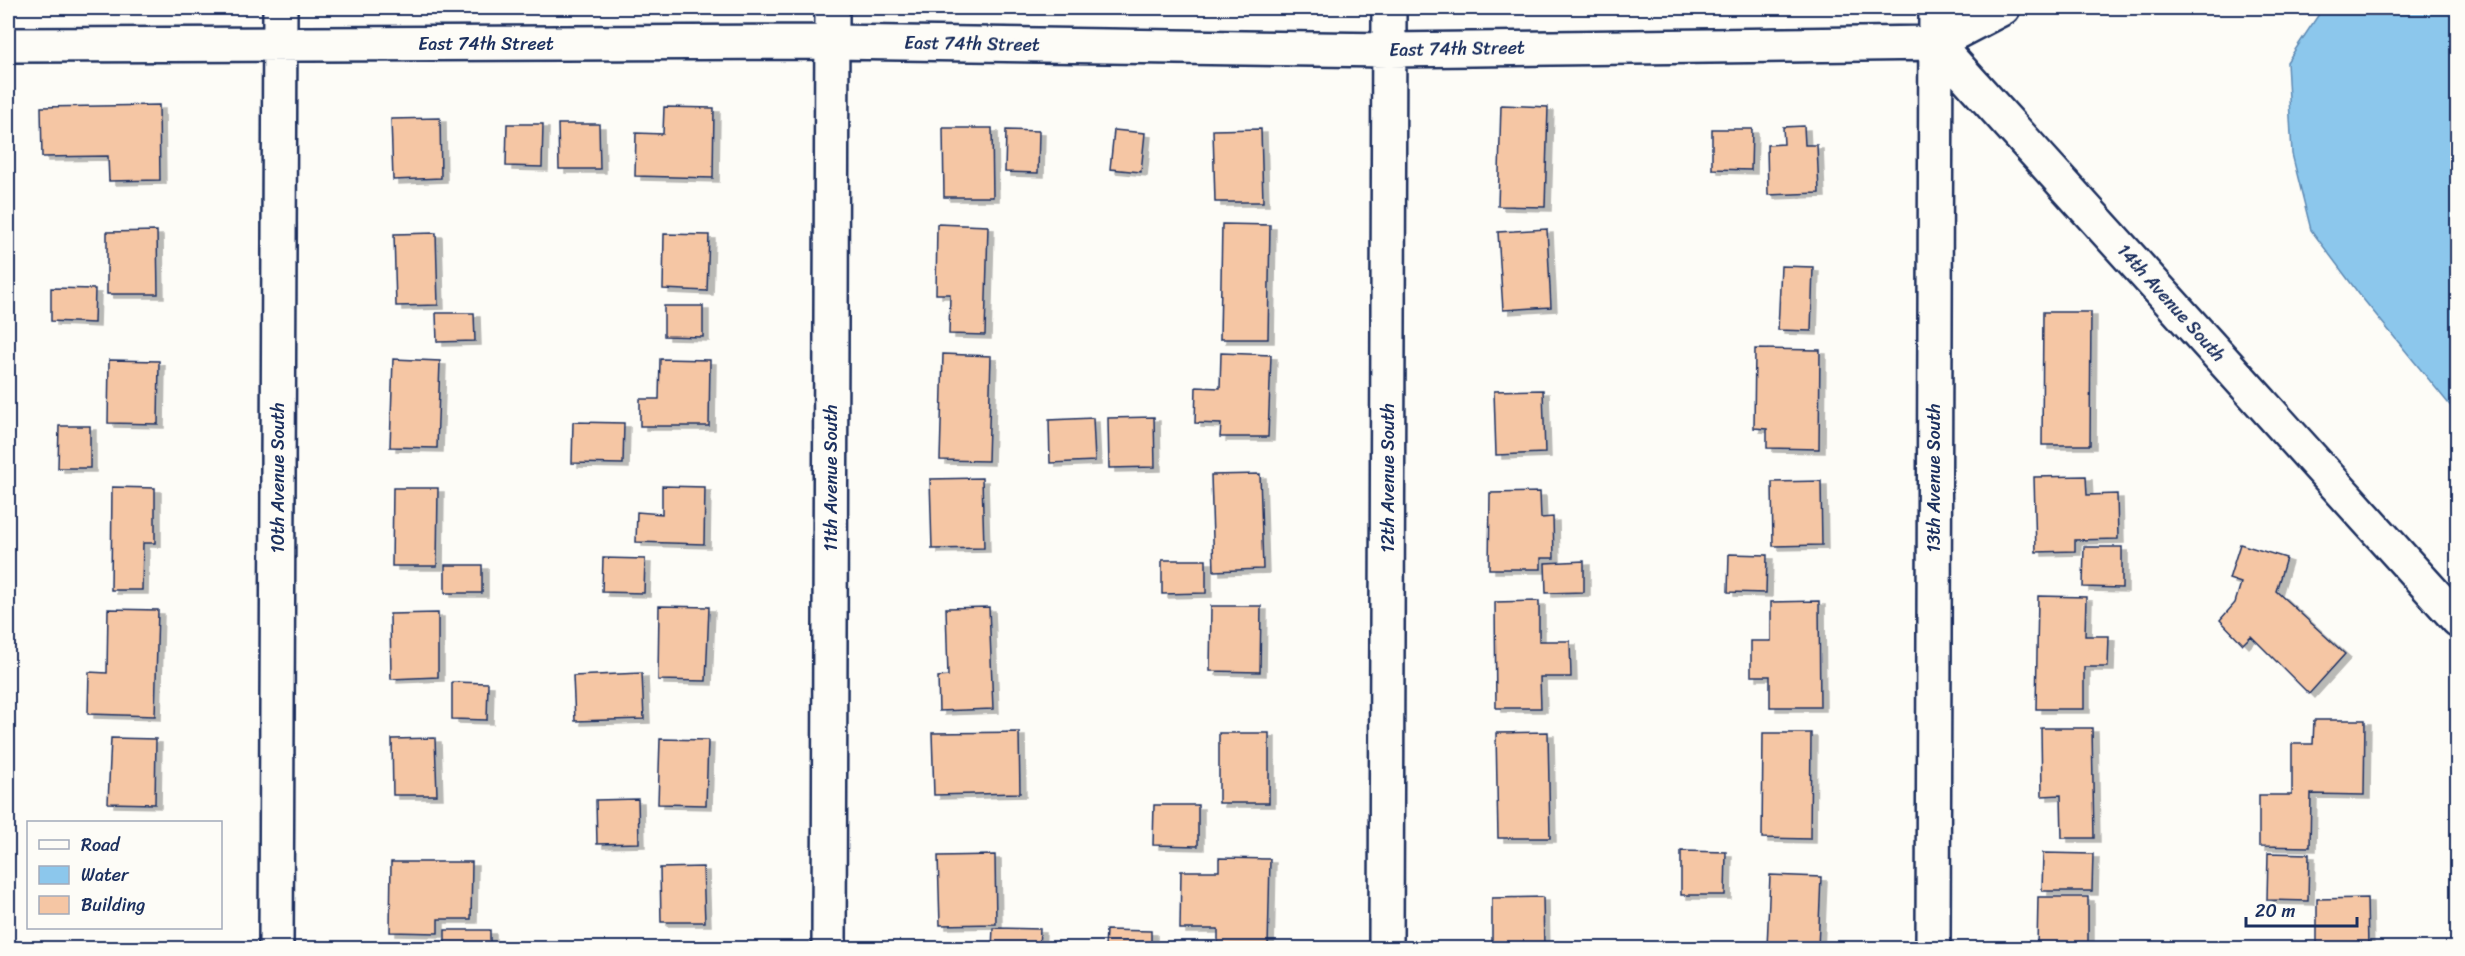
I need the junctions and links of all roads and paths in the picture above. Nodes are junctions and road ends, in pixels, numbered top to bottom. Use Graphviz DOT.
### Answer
graph roads {
  1 [pos="280,8"];
  2 [pos="832,8"];
  3 [pos="1389,8"];
  4 [pos="1936,8"];
  5 [pos="2003,8"];
  6 [pos="832,42"];
  7 [pos="1936,43"];
  8 [pos="8,45"];
  9 [pos="279,45"];
  10 [pos="1389,50"];
  11 [pos="2457,620"];
  12 [pos="276,948"];
  13 [pos="829,948"];
  14 [pos="1386,948"];
  15 [pos="1933,948"];
  1 -- 9 [label="street, 10th Avenue South"];
  2 -- 6 [label="street, 11th Avenue South"];
  3 -- 10 [label="street, 12th Avenue South"];
  4 -- 7 [label="street, 13th Avenue South"];
  5 -- 7 [label="street"];
  6 -- 9 [label="street, East 74th Street"];
  6 -- 10 [label="street, East 74th Street"];
  6 -- 13 [label="street, 11th Avenue South"];
  7 -- 10 [label="street, East 74th Street"];
  7 -- 11 [label="street, 14th Avenue South"];
  7 -- 15 [label="street, 13th Avenue South"];
  8 -- 9 [label="street, East 74th Street"];
  9 -- 12 [label="street, 10th Avenue South"];
  10 -- 14 [label="street, 12th Avenue South"];
}
